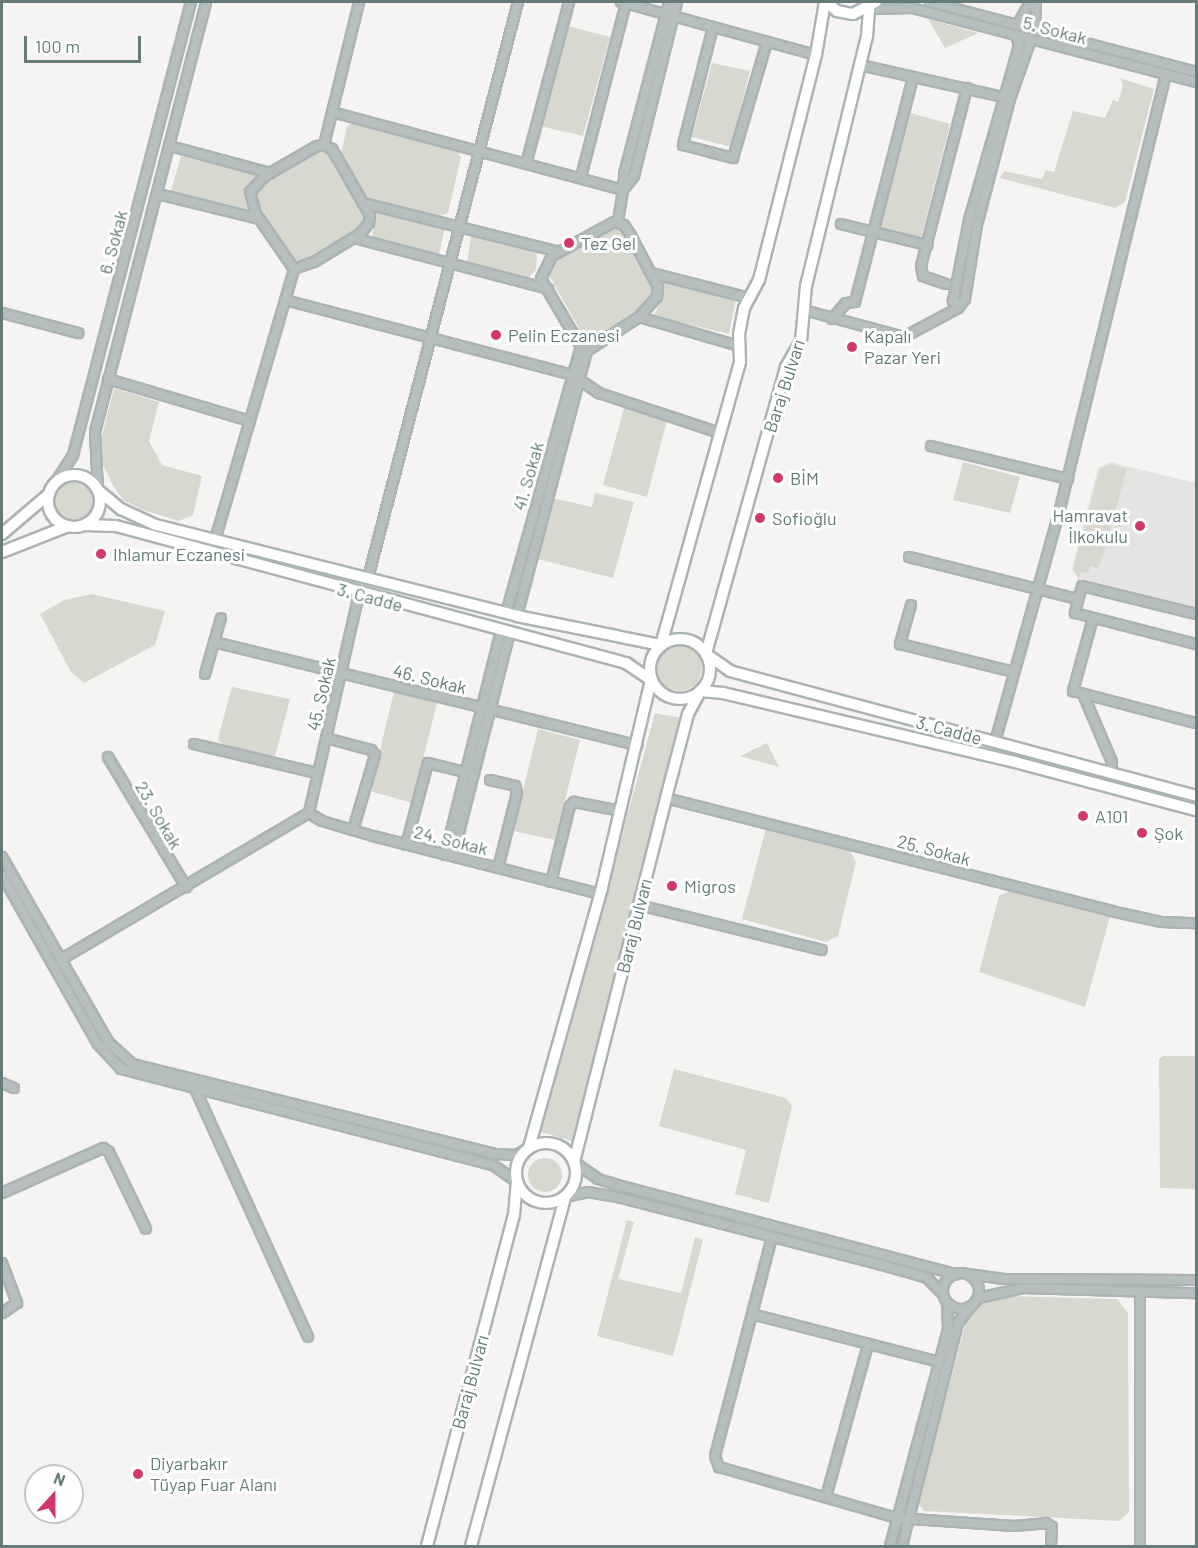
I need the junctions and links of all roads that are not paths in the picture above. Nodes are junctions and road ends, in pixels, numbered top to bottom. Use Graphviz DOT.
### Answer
graph roads {
  1 [pos="190,2"];
  2 [pos="206,2"];
  3 [pos="359,2"];
  4 [pos="518,2"];
  5 [pos="569,2"];
  6 [pos="623,2"];
  7 [pos="669,2"];
  8 [pos="677,2"];
  9 [pos="826,2"];
  10 [pos="930,2"];
  11 [pos="1030,2"];
  12 [pos="1036,2"];
  13 [pos="873,5"];
  14 [pos="666,14"];
  15 [pos="676,16"];
  16 [pos="1018,24"];
  17 [pos="713,27"];
  18 [pos="1035,27"];
  19 [pos="1016,35"];
  20 [pos="1031,39"];
  21 [pos="767,42"];
  22 [pos="816,55"];
  23 [pos="860,65"];
  24 [pos="1197,72"];
  25 [pos="1166,74"];
  26 [pos="913,77"];
  27 [pos="1197,82"];
  28 [pos="967,88"];
  29 [pos="1003,97"];
  30 [pos="332,112"];
  31 [pos="171,146"];
  32 [pos="324,146"];
  33 [pos="479,152"];
  34 [pos="526,164"];
  35 [pos="270,173"];
  36 [pos="581,177"];
  37 [pos="623,190"];
  38 [pos="158,194"];
  39 [pos="363,202"];
  40 [pos="259,219"];
  41 [pos="618,223"];
  42 [pos="841,224"];
  43 [pos="460,226"];
  44 [pos="872,233"];
  45 [pos="354,238"];
  46 [pos="927,245"];
  47 [pos="560,252"];
  48 [pos="449,264"];
  49 [pos="294,268"];
  50 [pos="651,273"];
  51 [pos="945,284"];
  52 [pos="548,289"];
  53 [pos="749,298"];
  54 [pos="285,300"];
  55 [pos="958,308"];
  56 [pos="804,310"];
  57 [pos="2,313"];
  58 [pos="639,317"];
  59 [pos="832,320"];
  60 [pos="78,333"];
  61 [pos="428,337"];
  62 [pos="739,346"];
  63 [pos="584,349"];
  64 [pos="573,375"];
  65 [pos="108,379"];
  66 [pos="580,381"];
  67 [pos="249,421"];
  68 [pos="720,433"];
  69 [pos="931,446"];
  70 [pos="1068,480"];
  71 [pos="51,490"];
  72 [pos="98,490"];
  73 [pos="85,525"];
  74 [pos="68,526"];
  75 [pos="2,534"];
  76 [pos="214,540"];
  77 [pos="2,552"];
  78 [pos="909,557"];
  79 [pos="368,578"];
  80 [pos="1037,589"];
  81 [pos="359,594"];
  82 [pos="1077,599"];
  83 [pos="911,605"];
  84 [pos="512,614"];
  85 [pos="1197,614"];
  86 [pos="221,618"];
  87 [pos="1093,618"];
  88 [pos="505,632"];
  89 [pos="214,642"];
  90 [pos="1197,644"];
  91 [pos="661,645"];
  92 [pos="706,654"];
  93 [pos="1014,672"];
  94 [pos="342,673"];
  95 [pos="205,674"];
  96 [pos="651,680"];
  97 [pos="700,692"];
  98 [pos="1083,694"];
  99 [pos="486,709"];
  100 [pos="1197,723"];
  101 [pos="326,738"];
  102 [pos="995,742"];
  103 [pos="194,744"];
  104 [pos="638,745"];
  105 [pos="108,757"];
  106 [pos="460,771"];
  107 [pos="317,773"];
  108 [pos="1111,773"];
  109 [pos="490,780"];
  110 [pos="1197,796"];
  111 [pos="666,798"];
  112 [pos="1197,810"];
  113 [pos="621,811"];
  114 [pos="309,813"];
  115 [pos="353,830"];
  116 [pos="406,844"];
  117 [pos="449,855"];
  118 [pos="2,857"];
  119 [pos="498,868"];
  120 [pos="2,875"];
  121 [pos="551,882"];
  122 [pos="186,887"];
  123 [pos="600,894"];
  124 [pos="639,905"];
  125 [pos="1197,923"];
  126 [pos="822,950"];
  127 [pos="60,960"];
  128 [pos="2,1083"];
  129 [pos="14,1088"];
  130 [pos="196,1090"];
  131 [pos="529,1148"];
  132 [pos="574,1162"];
  133 [pos="517,1182"];
  134 [pos="2,1192"];
  135 [pos="565,1197"];
  136 [pos="146,1229"];
  137 [pos="772,1237"];
  138 [pos="2,1263"];
  139 [pos="956,1274"];
  140 [pos="968,1274"];
  141 [pos="1197,1280"];
  142 [pos="1140,1291"];
  143 [pos="942,1293"];
  144 [pos="1197,1293"];
  145 [pos="978,1299"];
  146 [pos="947,1304"];
  147 [pos="970,1307"];
  148 [pos="2,1313"];
  149 [pos="752,1314"];
  150 [pos="308,1337"];
  151 [pos="868,1344"];
  152 [pos="939,1362"];
  153 [pos="826,1497"];
  154 [pos="897,1518"];
  155 [pos="909,1520"];
  156 [pos="427,1546"];
  157 [pos="471,1546"];
  158 [pos="890,1546"];
  159 [pos="902,1546"];
  160 [pos="1051,1546"];
  161 [pos="1140,1546"];
  1 -- 71 [label="street, 6. Sokak"];
  2 -- 31 [label="street, 6. Sokak"];
  3 -- 30 [label="street"];
  4 -- 33 [label="street"];
  5 -- 34 [label="street"];
  6 -- 14 [label="street"];
  6 -- 36 [label="street"];
  7 -- 14 [label="street"];
  8 -- 15 [label="street"];
  9 -- 13 [label="main road"];
  9 -- 22 [label="main road"];
  10 -- 16 [label="street, 5. Sokak"];
  11 -- 16 [label="street"];
  12 -- 18 [label="street"];
  13 -- 19 [label="street, 5. Sokak"];
  13 -- 23 [label="main road, Baraj Bulvarı"];
  14 -- 15 [label="street"];
  14 -- 37 [label="street"];
  15 -- 17 [label="street"];
  15 -- 37 [label="street"];
  16 -- 18 [label="street, 5. Sokak"];
  17 -- 21 [label="street"];
  17 -- 21 [label="street"];
  18 -- 24 [label="street, 5. Sokak"];
  19 -- 20 [label="street, 5. Sokak"];
  19 -- 29 [label="street"];
  20 -- 25 [label="street, 5. Sokak"];
  20 -- 55 [label="street"];
  21 -- 22 [label="street"];
  22 -- 53 [label="main road"];
  23 -- 26 [label="street"];
  23 -- 56 [label="main road, Baraj Bulvarı"];
  25 -- 27 [label="street, 5. Sokak"];
  25 -- 70 [label="street"];
  26 -- 28 [label="street"];
  26 -- 44 [label="street"];
  28 -- 29 [label="street"];
  28 -- 46 [label="street"];
  29 -- 55 [label="street"];
  30 -- 32 [label="street"];
  30 -- 33 [label="street"];
  31 -- 35 [label="street"];
  31 -- 38 [label="street, 6. Sokak"];
  32 -- 35 [label="street"];
  32 -- 39 [label="street"];
  33 -- 34 [label="street"];
  33 -- 43 [label="street"];
  34 -- 36 [label="street"];
  35 -- 40 [label="street"];
  36 -- 37 [label="street"];
  37 -- 41 [label="street"];
  38 -- 40 [label="street"];
  38 -- 65 [label="street, 6. Sokak"];
  39 -- 43 [label="street"];
  39 -- 45 [label="street"];
  40 -- 49 [label="street"];
  41 -- 47 [label="street"];
  41 -- 50 [label="street"];
  42 -- 44 [label="street"];
  43 -- 47 [label="street"];
  43 -- 48 [label="street"];
  44 -- 46 [label="street"];
  44 -- 59 [label="street"];
  45 -- 48 [label="street"];
  45 -- 49 [label="street"];
  46 -- 51 [label="street"];
  47 -- 52 [label="street"];
  48 -- 52 [label="street"];
  48 -- 61 [label="street"];
  49 -- 54 [label="street"];
  50 -- 53 [label="street"];
  50 -- 58 [label="street"];
  52 -- 63 [label="street"];
  53 -- 62 [label="main road"];
  54 -- 61 [label="street"];
  54 -- 67 [label="street"];
  55 -- 59 [label="street"];
  56 -- 59 [label="street"];
  56 -- 92 [label="main road, Baraj Bulvarı"];
  57 -- 60 [label="street"];
  58 -- 62 [label="street"];
  58 -- 63 [label="street"];
  61 -- 64 [label="street"];
  61 -- 79 [label="street"];
  62 -- 68 [label="main road"];
  63 -- 64 [label="street, 41. Sokak"];
  63 -- 66 [label="street, 41. Sokak"];
  64 -- 66 [label="street"];
  64 -- 84 [label="street, 41. Sokak"];
  65 -- 67 [label="street"];
  65 -- 72 [label="street, 6. Sokak"];
  66 -- 68 [label="street"];
  66 -- 84 [label="street, 41. Sokak"];
  67 -- 76 [label="street"];
  68 -- 91 [label="main road"];
  69 -- 70 [label="street"];
  70 -- 80 [label="street"];
  71 -- 72 [label="main road"];
  71 -- 74 [label="main road"];
  71 -- 75 [label="main road"];
  72 -- 73 [label="main road"];
  72 -- 76 [label="main road, 3. Cadde"];
  73 -- 74 [label="main road"];
  73 -- 81 [label="main road, 3. Cadde"];
  74 -- 77 [label="main road"];
  76 -- 79 [label="main road, 3. Cadde"];
  78 -- 80 [label="street"];
  79 -- 84 [label="main road, 3. Cadde"];
  80 -- 82 [label="street"];
  80 -- 93 [label="street"];
  81 -- 88 [label="main road, 3. Cadde"];
  81 -- 94 [label="street, 45. Sokak"];
  82 -- 85 [label="street"];
  82 -- 87 [label="street"];
  83 -- 93 [label="street"];
  84 -- 91 [label="main road, 3. Cadde"];
  86 -- 89 [label="street"];
  87 -- 90 [label="street"];
  87 -- 98 [label="street"];
  88 -- 96 [label="main road, 3. Cadde"];
  88 -- 99 [label="street"];
  89 -- 94 [label="street, 46. Sokak"];
  89 -- 95 [label="street"];
  91 -- 92 [label="main road"];
  91 -- 96 [label="main road"];
  92 -- 97 [label="main road"];
  92 -- 102 [label="main road, 3. Cadde"];
  93 -- 102 [label="street"];
  94 -- 99 [label="street, 46. Sokak"];
  94 -- 101 [label="street, 45. Sokak"];
  96 -- 97 [label="main road"];
  96 -- 104 [label="main road"];
  97 -- 111 [label="main road, Baraj Bulvarı"];
  97 -- 112 [label="main road, 3. Cadde"];
  98 -- 100 [label="street"];
  98 -- 108 [label="street"];
  99 -- 104 [label="street, 46. Sokak"];
  99 -- 117 [label="street"];
  101 -- 107 [label="street, 45. Sokak"];
  101 -- 115 [label="street"];
  102 -- 108 [label="main road, 3. Cadde"];
  103 -- 107 [label="street"];
  104 -- 113 [label="main road"];
  105 -- 122 [label="street, 23. Sokak"];
  106 -- 116 [label="street"];
  107 -- 114 [label="street, 45. Sokak"];
  108 -- 110 [label="main road, 3. Cadde"];
  109 -- 119 [label="street"];
  111 -- 124 [label="main road, Baraj Bulvarı"];
  111 -- 125 [label="street, 25. Sokak"];
  113 -- 121 [label="street"];
  113 -- 123 [label="main road"];
  114 -- 115 [label="street, 24. Sokak"];
  114 -- 122 [label="street"];
  115 -- 116 [label="street, 24. Sokak"];
  116 -- 117 [label="street, 24. Sokak"];
  117 -- 119 [label="street, 24. Sokak"];
  118 -- 127 [label="street"];
  119 -- 121 [label="street, 24. Sokak"];
  120 -- 130 [label="street"];
  121 -- 123 [label="street, 24. Sokak"];
  122 -- 127 [label="street"];
  123 -- 131 [label="main road"];
  124 -- 126 [label="street"];
  124 -- 132 [label="main road, Baraj Bulvarı"];
  127 -- 131 [label="street"];
  128 -- 129 [label="street"];
  130 -- 133 [label="street"];
  130 -- 150 [label="street"];
  131 -- 132 [label="main road"];
  131 -- 133 [label="main road"];
  132 -- 135 [label="main road"];
  132 -- 139 [label="street"];
  133 -- 135 [label="main road"];
  133 -- 156 [label="main road, Baraj Bulvarı"];
  134 -- 136 [label="street"];
  135 -- 137 [label="street"];
  135 -- 157 [label="main road"];
  137 -- 143 [label="street"];
  137 -- 149 [label="street"];
  138 -- 148 [label="street"];
  139 -- 140 [label="street"];
  139 -- 143 [label="street"];
  140 -- 141 [label="street"];
  140 -- 145 [label="street"];
  142 -- 144 [label="street"];
  142 -- 145 [label="street"];
  142 -- 161 [label="street"];
  143 -- 146 [label="street"];
  145 -- 147 [label="street"];
  146 -- 147 [label="street"];
  146 -- 152 [label="street"];
  147 -- 155 [label="street"];
  149 -- 151 [label="street"];
  149 -- 153 [label="street"];
  151 -- 152 [label="street"];
  151 -- 153 [label="street"];
  152 -- 154 [label="street"];
  153 -- 154 [label="street"];
  154 -- 155 [label="street"];
  154 -- 158 [label="street"];
  155 -- 159 [label="street"];
  155 -- 160 [label="street"];
}
